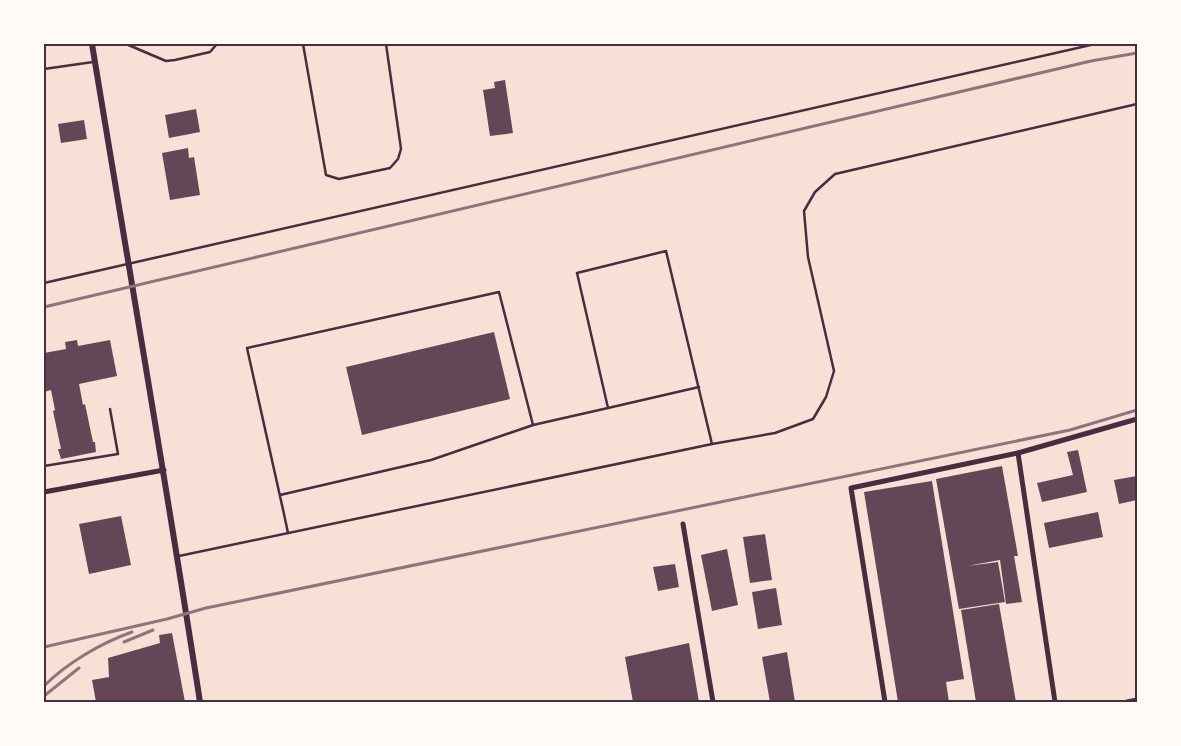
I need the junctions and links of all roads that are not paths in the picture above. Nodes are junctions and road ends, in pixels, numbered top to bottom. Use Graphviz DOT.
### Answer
graph roads {
  1 [pos="92,44"];
  2 [pos="126,44"];
  3 [pos="216,44"];
  4 [pos="303,44"];
  5 [pos="386,44"];
  6 [pos="1095,44"];
  7 [pos="95,62"];
  8 [pos="44,68"];
  9 [pos="1137,104"];
  10 [pos="128,264"];
  11 [pos="44,283"];
  12 [pos="699,387"];
  13 [pos="608,408"];
  14 [pos="110,409"];
  15 [pos="1137,419"];
  16 [pos="533,425"];
  17 [pos="712,444"];
  18 [pos="1018,453"];
  19 [pos="44,466"];
  20 [pos="164,470"];
  21 [pos="44,492"];
  22 [pos="280,496"];
  23 [pos="684,524"];
  24 [pos="288,533"];
  25 [pos="177,557"];
  26 [pos="1137,700"];
  27 [pos="200,702"];
  28 [pos="713,702"];
  29 [pos="885,702"];
  30 [pos="1055,702"];
  31 [pos="1127,702"];
  1 -- 7 [label="street"];
  2 -- 3 [label="lane"];
  4 -- 5 [label="lane"];
  6 -- 10 [label="lane"];
  7 -- 8 [label="lane"];
  7 -- 10 [label="street"];
  9 -- 17 [label="lane"];
  10 -- 11 [label="lane"];
  10 -- 20 [label="street"];
  12 -- 13 [label="lane"];
  12 -- 13 [label="lane"];
  12 -- 17 [label="lane"];
  13 -- 16 [label="lane"];
  14 -- 19 [label="lane"];
  15 -- 18 [label="street"];
  16 -- 22 [label="lane"];
  16 -- 22 [label="lane"];
  17 -- 24 [label="lane"];
  18 -- 29 [label="street"];
  18 -- 30 [label="street"];
  20 -- 21 [label="street"];
  20 -- 25 [label="street"];
  22 -- 24 [label="lane"];
  23 -- 28 [label="street"];
  24 -- 25 [label="lane"];
  25 -- 27 [label="street"];
  26 -- 31 [label="street"];
}
